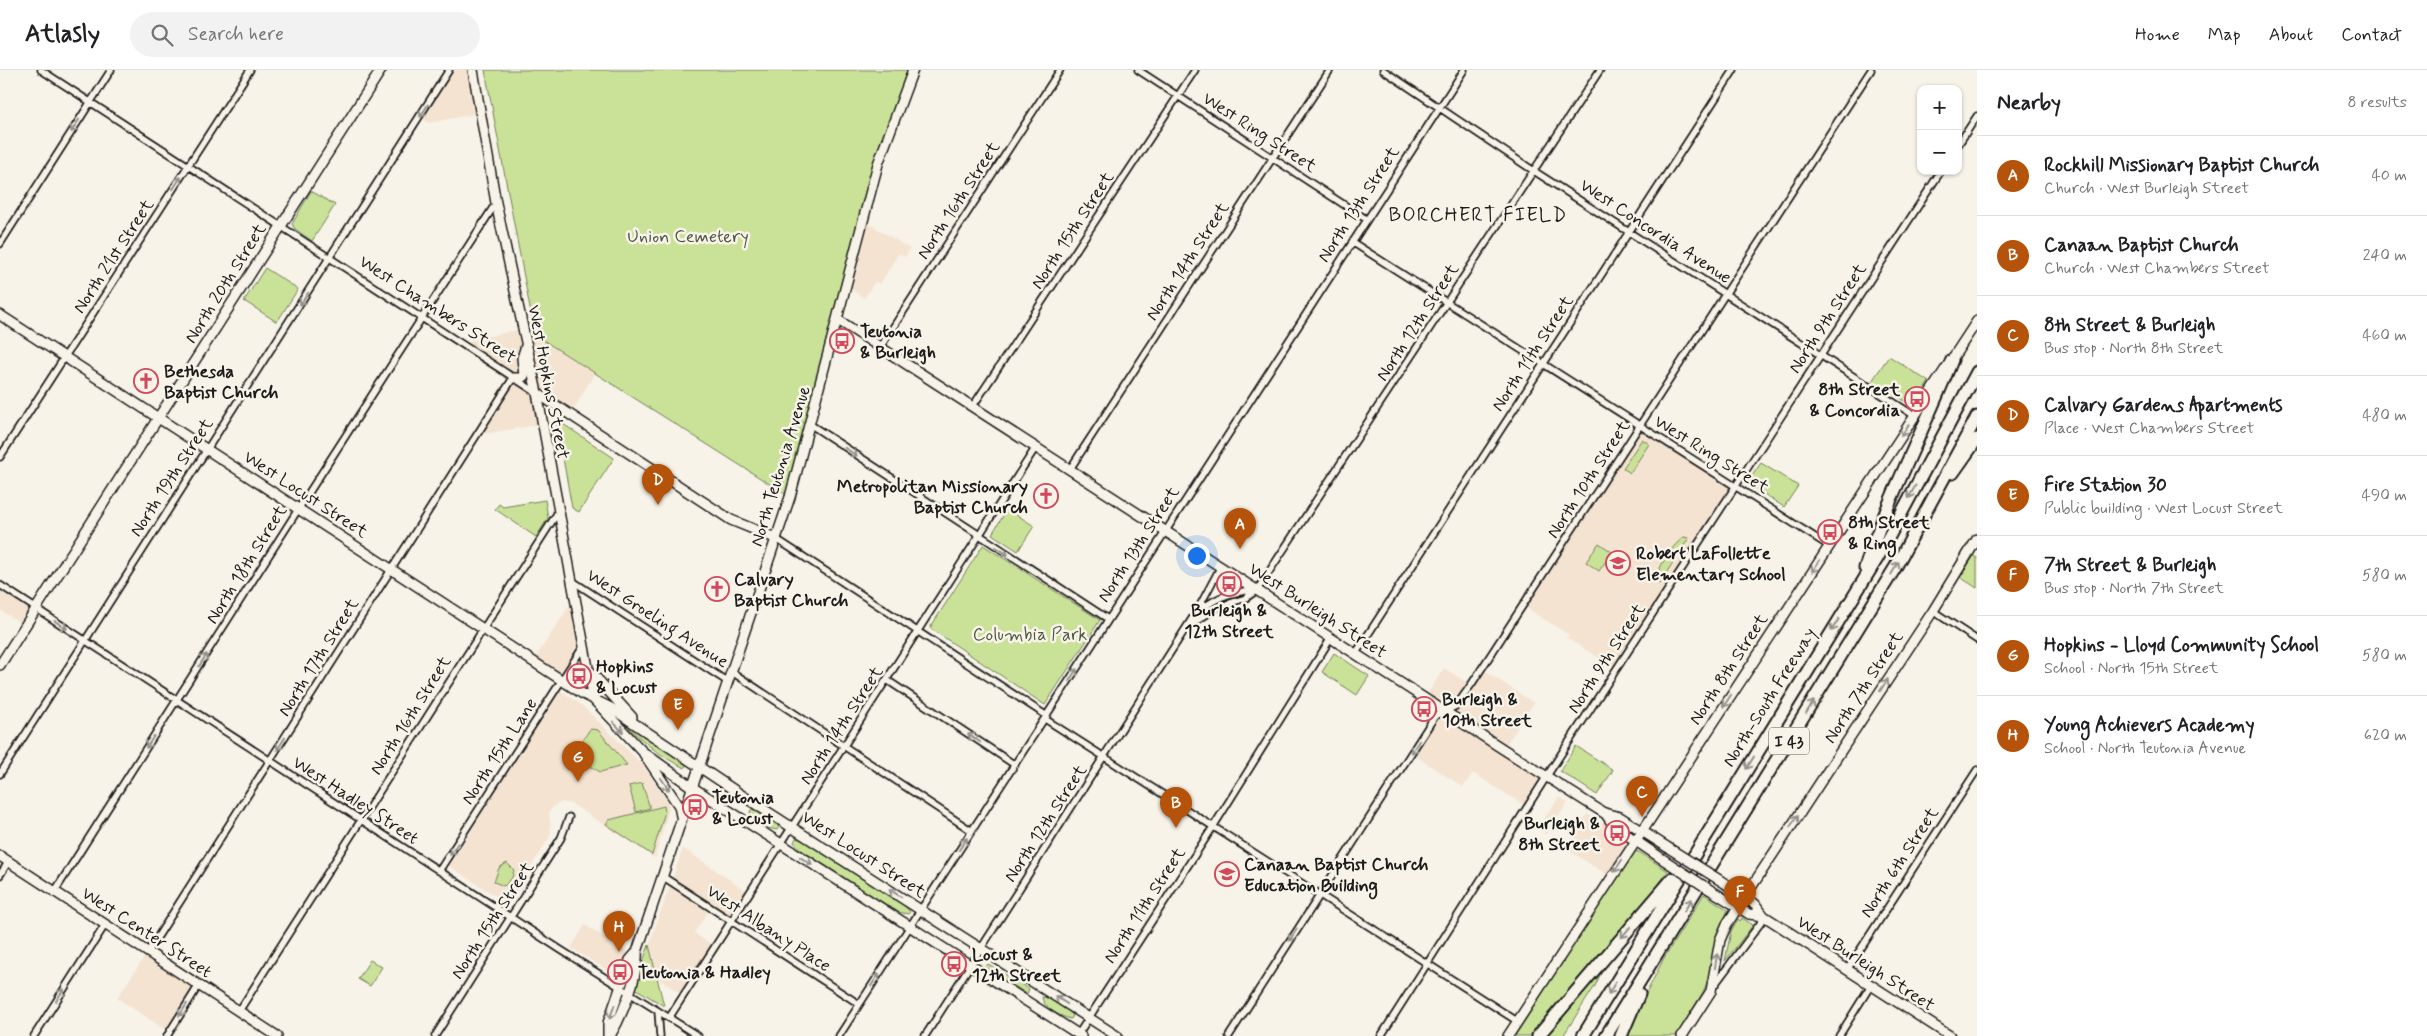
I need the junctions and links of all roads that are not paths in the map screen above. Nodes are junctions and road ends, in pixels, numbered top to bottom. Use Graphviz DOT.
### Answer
graph roads {
  1 [pos="41,70"];
  2 [pos="111,70"];
  3 [pos="250,70"];
  4 [pos="381,70"];
  5 [pos="450,70"];
  6 [pos="464,70"];
  7 [pos="913,70"];
  8 [pos="1060,70"];
  9 [pos="1138,70"];
  10 [pos="1195,70"];
  11 [pos="1330,70"];
  12 [pos="1383,70"];
  13 [pos="1464,70"];
  14 [pos="1600,70"];
  15 [pos="1734,70"];
  16 [pos="1871,70"];
  17 [pos="473,73"];
  18 [pos="1178,96"];
  19 [pos="90,102"];
  20 [pos="1439,107"];
  21 [pos="1977,116"];
  22 [pos="1962,139"];
  23 [pos="1272,158"];
  24 [pos="188,166"];
  25 [pos="1534,170"];
  26 [pos="1938,175"];
  27 [pos="496,203"];
  28 [pos="1366,219"];
  29 [pos="280,226"];
  30 [pos="1630,232"];
  31 [pos="1352,242"];
  32 [pos="0,244"];
  33 [pos="330,258"];
  34 [pos="1726,294"];
  35 [pos="1447,303"];
  36 [pos="0,315"];
  37 [pos="422,318"];
  38 [pos="838,320"];
  39 [pos="1977,321"];
  40 [pos="526,346"];
  41 [pos="881,346"];
  42 [pos="1821,355"];
  43 [pos="65,356"];
  44 [pos="1952,360"];
  45 [pos="1542,364"];
  46 [pos="1977,372"];
  47 [pos="513,378"];
  48 [pos="536,393"];
  49 [pos="973,406"];
  50 [pos="1915,416"];
  51 [pos="158,417"];
  52 [pos="1977,417"];
  53 [pos="811,425"];
  54 [pos="1640,426"];
  55 [pos="1977,439"];
  56 [pos="1036,447"];
  57 [pos="208,448"];
  58 [pos="0,457"];
  59 [pos="1070,468"];
  60 [pos="1735,487"];
  61 [pos="299,508"];
  62 [pos="558,512"];
  63 [pos="1921,519"];
  64 [pos="1164,530"];
  65 [pos="979,536"];
  66 [pos="775,538"];
  67 [pos="1977,539"];
  68 [pos="1829,546"];
  69 [pos="1221,566"];
  70 [pos="391,569"];
  71 [pos="571,580"];
  72 [pos="1860,583"];
  73 [pos="0,586"];
  74 [pos="1257,590"];
  75 [pos="36,609"];
  76 [pos="1932,611"];
  77 [pos="1193,618"];
  78 [pos="1108,619"];
  79 [pos="1189,626"];
  80 [pos="482,628"];
  81 [pos="918,631"];
  82 [pos="1331,638"];
  83 [pos="1977,640"];
  84 [pos="85,641"];
  85 [pos="583,647"];
  86 [pos="1356,653"];
  87 [pos="0,665"];
  88 [pos="589,671"];
  89 [pos="732,672"];
  90 [pos="562,680"];
  91 [pos="887,680"];
  92 [pos="728,682"];
  93 [pos="594,700"];
  94 [pos="177,701"];
  95 [pos="1445,711"];
  96 [pos="1046,718"];
  97 [pos="644,730"];
  98 [pos="845,747"];
  99 [pos="643,752"];
  100 [pos="1104,758"];
  101 [pos="270,761"];
  102 [pos="1014,765"];
  103 [pos="698,767"];
  104 [pos="1977,770"];
  105 [pos="0,774"];
  106 [pos="1547,776"];
  107 [pos="692,787"];
  108 [pos="1604,813"];
  109 [pos="568,817"];
  110 [pos="681,819"];
  111 [pos="361,821"];
  112 [pos="792,827"];
  113 [pos="1213,827"];
  114 [pos="972,831"];
  115 [pos="1641,831"];
  116 [pos="1634,840"];
  117 [pos="780,845"];
  118 [pos="0,856"];
  119 [pos="1692,856"];
  120 [pos="9,862"];
  121 [pos="439,871"];
  122 [pos="0,875"];
  123 [pos="662,876"];
  124 [pos="54,891"];
  125 [pos="1320,894"];
  126 [pos="1744,896"];
  127 [pos="1737,907"];
  128 [pos="920,909"];
  129 [pos="1765,917"];
  130 [pos="511,918"];
  131 [pos="732,920"];
  132 [pos="105,925"];
  133 [pos="909,927"];
  134 [pos="982,949"];
  135 [pos="148,952"];
  136 [pos="1653,961"];
  137 [pos="1427,963"];
  138 [pos="971,965"];
  139 [pos="1847,970"];
  140 [pos="199,985"];
  141 [pos="1871,985"];
  142 [pos="1711,990"];
  143 [pos="624,991"];
  144 [pos="860,1004"];
  145 [pos="239,1011"];
  146 [pos="658,1011"];
  147 [pos="1088,1017"];
  148 [pos="669,1018"];
  149 [pos="1517,1021"];
  150 [pos="1078,1035"];
  151 [pos="34,1036"];
  152 [pos="166,1036"];
  153 [pos="277,1036"];
  154 [pos="435,1036"];
  155 [pos="609,1036"];
  156 [pos="660,1036"];
  157 [pos="698,1036"];
  158 [pos="839,1036"];
  159 [pos="925,1036"];
  160 [pos="1117,1036"];
  161 [pos="1229,1036"];
  162 [pos="1381,1036"];
  163 [pos="1508,1036"];
  164 [pos="1538,1036"];
  165 [pos="1583,1036"];
  166 [pos="1606,1036"];
  167 [pos="1622,1036"];
  168 [pos="1682,1036"];
  169 [pos="1839,1036"];
  170 [pos="1950,1036"];
  1 -- 19 [label="street, West Chambers Street"];
  2 -- 19 [label="street"];
  3 -- 24 [label="street, North 21st Street"];
  4 -- 29 [label="street, North 20th Street"];
  5 -- 33 [label="street, North 19th Street, one-way"];
  6 -- 17 [label="street"];
  7 -- 38 [label="street, North Teutonia Avenue"];
  8 -- 41 [label="street, North 16th Street"];
  9 -- 18 [label="street, West Ring Street"];
  10 -- 18 [label="street, North 15th Street"];
  11 -- 23 [label="street, North 14th Street"];
  12 -- 20 [label="street, West Concordia Avenue"];
  13 -- 20 [label="street, North 13th Street"];
  14 -- 25 [label="street, North 12th Street"];
  15 -- 30 [label="street, North 11th Street"];
  16 -- 34 [label="street, North 10th Street"];
  17 -- 27 [label="street, West Hopkins Street"];
  18 -- 23 [label="street, West Ring Street"];
  18 -- 49 [label="street, North 15th Street"];
  19 -- 24 [label="street, West Chambers Street"];
  19 -- 32 [label="street, one-way"];
  20 -- 25 [label="street, West Concordia Avenue"];
  20 -- 28 [label="street, North 13th Street"];
  21 -- 22 [label="street"];
  23 -- 28 [label="street, West Ring Street"];
  23 -- 59 [label="street, North 14th Street"];
  24 -- 29 [label="street, West Chambers Street"];
  43 -- 24 [label="street, North 21st Street, one-way"];
  25 -- 30 [label="street, West Concordia Avenue"];
  25 -- 35 [label="street, North 12th Street"];
  26 -- 42 [label="street, North 9th Street"];
  27 -- 37 [label="street, North 18th Street"];
  27 -- 40 [label="street, West Hopkins Street"];
  28 -- 31 [label="street, North 13th Street"];
  29 -- 33 [label="street, West Chambers Street"];
  29 -- 51 [label="street, North 20th Street"];
  30 -- 34 [label="street, West Concordia Avenue"];
  30 -- 45 [label="street, North 11th Street"];
  31 -- 35 [label="street, West Ring Street"];
  31 -- 64 [label="street, North 13th Street"];
  33 -- 37 [label="street, West Chambers Street"];
  33 -- 57 [label="street, North 19th Street, one-way"];
  34 -- 42 [label="street, West Concordia Avenue"];
  34 -- 54 [label="street, North 10th Street"];
  35 -- 45 [label="street, West Ring Street"];
  35 -- 74 [label="street, North 12th Street"];
  36 -- 43 [label="street, West Locust Street"];
  37 -- 47 [label="street, West Chambers Street"];
  37 -- 61 [label="street, North 18th Street"];
  38 -- 41 [label="street, West Burleigh Street"];
  38 -- 53 [label="street, North Teutonia Avenue"];
  39 -- 44 [label="street, North 8th Street"];
  40 -- 47 [label="street"];
  40 -- 48 [label="street, West Hopkins Street"];
  41 -- 49 [label="street, West Burleigh Street"];
  42 -- 50 [label="street, West Concordia Avenue"];
  42 -- 60 [label="street, North 9th Street"];
  43 -- 51 [label="street, West Locust Street"];
  43 -- 58 [label="street, North 21st Street"];
  44 -- 50 [label="street, North 8th Street"];
  44 -- 72 [label="highway"];
  45 -- 54 [label="street, West Ring Street"];
  45 -- 86 [label="street, North 11th Street"];
  46 -- 72 [label="highway, North-South Freeway / I 43, one-way"];
  47 -- 48 [label="street, West Chambers Street"];
  47 -- 70 [label="street, North 17th Street"];
  48 -- 62 [label="street, West Hopkins Street"];
  48 -- 66 [label="street, West Chambers Street"];
  49 -- 56 [label="street, West Burleigh Street"];
  50 -- 68 [label="street, North 8th Street, one-way"];
  51 -- 57 [label="street, West Locust Street"];
  51 -- 75 [label="street, North 20th Street"];
  52 -- 63 [label="highway, I 43"];
  53 -- 65 [label="street, one-way"];
  53 -- 66 [label="street, North Teutonia Avenue"];
  54 -- 60 [label="street, West Ring Street"];
  54 -- 95 [label="street, North 10th Street"];
  55 -- 63 [label="highway"];
  56 -- 59 [label="street, West Burleigh Street"];
  56 -- 65 [label="street, North 14th Street"];
  57 -- 61 [label="street, West Locust Street"];
  57 -- 84 [label="street, North 19th Street"];
  59 -- 64 [label="street, West Burleigh Street"];
  60 -- 68 [label="street, West Ring Street"];
  60 -- 106 [label="street, North 9th Street"];
  61 -- 70 [label="street, West Locust Street"];
  94 -- 61 [label="street, North 18th Street, one-way"];
  62 -- 71 [label="street, West Hopkins Street"];
  62 -- 80 [label="street, North 16th Street"];
  136 -- 63 [label="highway, I 43, one-way"];
  64 -- 69 [label="street, West Burleigh Street"];
  64 -- 78 [label="street, North 13th Street"];
  65 -- 78 [label="street, one-way"];
  65 -- 81 [label="street, North 14th Street"];
  66 -- 81 [label="street, West Chambers Street"];
  66 -- 89 [label="street, North Teutonia Avenue"];
  67 -- 76 [label="street, North 7th Street"];
  68 -- 115 [label="street, North 8th Street, one-way"];
  69 -- 74 [label="street, West Burleigh Street"];
  69 -- 77 [label="street"];
  70 -- 80 [label="street, West Locust Street"];
  70 -- 101 [label="street, North 17th Street, one-way"];
  71 -- 85 [label="street, West Hopkins Street"];
  71 -- 92 [label="street, West Groeling Avenue"];
  72 -- 119 [label="highway, North-South Freeway / I 43, one-way"];
  73 -- 75 [label="street, West Hadley Street"];
  74 -- 77 [label="street, North 12th Street"];
  74 -- 79 [label="street, North 12th Street"];
  74 -- 82 [label="street, West Burleigh Street"];
  75 -- 84 [label="street, West Hadley Street, one-way"];
  75 -- 87 [label="street, North 20th Street"];
  76 -- 83 [label="street"];
  126 -- 76 [label="street, North 7th Street, one-way"];
  77 -- 79 [label="street, North 12th Street"];
  96 -- 78 [label="street, North 13th Street, one-way"];
  79 -- 100 [label="street, North 12th Street"];
  80 -- 90 [label="street, West Locust Street"];
  80 -- 111 [label="street, North 16th Street"];
  81 -- 91 [label="street, North 14th Street"];
  81 -- 96 [label="street, West Chambers Street"];
  82 -- 86 [label="street, West Burleigh Street"];
  82 -- 113 [label="street, North 11th Street"];
  84 -- 94 [label="street, West Hadley Street"];
  84 -- 105 [label="street, North 19th Street"];
  85 -- 88 [label="street, West Hopkins Street"];
  85 -- 90 [label="street, North 15th Lane"];
  86 -- 95 [label="street, West Burleigh Street"];
  88 -- 93 [label="street, West Hopkins Street"];
  88 -- 97 [label="street"];
  89 -- 92 [label="street, North Teutonia Avenue"];
  89 -- 98 [label="street, West Groeling Avenue"];
  90 -- 93 [label="street, West Locust Street"];
  90 -- 121 [label="street, North 15th Lane, one-way"];
  91 -- 98 [label="street, North 14th Street"];
  102 -- 91 [label="street, one-way"];
  92 -- 103 [label="street, North Teutonia Avenue"];
  93 -- 97 [label="street, West Locust Street"];
  93 -- 99 [label="street, West Locust Street, one-way"];
  94 -- 101 [label="street, West Hadley Street"];
  94 -- 124 [label="street, North 18th Street, one-way"];
  95 -- 106 [label="street, West Burleigh Street"];
  95 -- 125 [label="street, North 10th Street, one-way"];
  96 -- 100 [label="street, West Chambers Street"];
  96 -- 102 [label="street, North 13th Street"];
  97 -- 103 [label="street, West Locust Street"];
  98 -- 112 [label="street, North 14th Street"];
  98 -- 114 [label="street, West Groeling Avenue"];
  99 -- 107 [label="street, West Locust Street"];
  99 -- 110 [label="street, one-way"];
  100 -- 113 [label="street, West Chambers Street"];
  100 -- 134 [label="street, North 12th Street"];
  101 -- 111 [label="street, West Hadley Street"];
  101 -- 135 [label="street, North 17th Street"];
  102 -- 114 [label="street, North 13th Street"];
  103 -- 107 [label="street, North Teutonia Avenue"];
  103 -- 112 [label="street, West Locust Street"];
  104 -- 139 [label="street, North 6th Street"];
  106 -- 108 [label="street, West Burleigh Street"];
  106 -- 137 [label="street, North 9th Street"];
  107 -- 110 [label="street, North Teutonia Avenue"];
  107 -- 117 [label="street, West Locust Street"];
  108 -- 115 [label="street, West Burleigh Street"];
  108 -- 116 [label="street, West Burleigh Street"];
  109 -- 130 [label="street, North 15th Street"];
  110 -- 123 [label="street, North Teutonia Avenue"];
  111 -- 121 [label="street, West Hadley Street"];
  111 -- 145 [label="street, North 16th Street"];
  112 -- 117 [label="street, North 14th Street"];
  128 -- 112 [label="street, West Locust Street, one-way"];
  113 -- 125 [label="street, West Chambers Street"];
  113 -- 147 [label="street, North 11th Street"];
  128 -- 114 [label="street, North 13th Street, one-way"];
  115 -- 116 [label="street, North 8th Street"];
  115 -- 126 [label="street, West Burleigh Street, bridge"];
  116 -- 127 [label="street, West Burleigh Street, bridge"];
  116 -- 149 [label="street, North 8th Street, one-way"];
  117 -- 131 [label="street, North 14th Street"];
  117 -- 133 [label="street, West Locust Street, one-way"];
  118 -- 120 [label="street, West Center Street"];
  119 -- 164 [label="highway, one-way"];
  119 -- 165 [label="highway, North-South Freeway / I 43, one-way"];
  120 -- 122 [label="street"];
  120 -- 124 [label="street, West Center Street"];
  121 -- 130 [label="street, West Hadley Street"];
  123 -- 131 [label="street, West Albany Place"];
  123 -- 143 [label="street, North Teutonia Avenue"];
  124 -- 132 [label="street, West Center Street"];
  125 -- 137 [label="street, West Chambers Street"];
  125 -- 161 [label="street, North 10th Street, one-way"];
  126 -- 127 [label="street, North 7th Street"];
  126 -- 129 [label="street, West Burleigh Street"];
  127 -- 129 [label="street, West Burleigh Street"];
  142 -- 127 [label="street, North 7th Street, one-way"];
  128 -- 133 [label="street, North 13th Street"];
  128 -- 134 [label="street, West Locust Street"];
  129 -- 139 [label="street, West Burleigh Street"];
  129 -- 142 [label="street"];
  130 -- 143 [label="street, West Hadley Street"];
  130 -- 154 [label="street, North 15th Street"];
  131 -- 144 [label="street, West Albany Place"];
  131 -- 148 [label="street, North 14th Street"];
  132 -- 135 [label="street, West Center Street"];
  151 -- 132 [label="street, one-way"];
  133 -- 138 [label="street, West Locust Street"];
  144 -- 133 [label="street, North 13th Street, one-way"];
  134 -- 138 [label="street, North 12th Street"];
  147 -- 134 [label="street, West Locust Street, one-way"];
  135 -- 140 [label="street, West Center Street"];
  136 -- 166 [label="highway, I 43"];
  136 -- 167 [label="highway"];
  137 -- 149 [label="street, West Chambers Street"];
  137 -- 162 [label="street, North 9th Street"];
  138 -- 150 [label="street, West Locust Street"];
  138 -- 159 [label="street, North 12th Street"];
  139 -- 141 [label="street, West Burleigh Street"];
  140 -- 145 [label="street, West Center Street"];
  140 -- 152 [label="street, one-way"];
  141 -- 169 [label="street"];
  141 -- 170 [label="street, West Burleigh Street"];
  142 -- 168 [label="street, North 7th Street"];
  143 -- 146 [label="street, West Hadley Street"];
  143 -- 155 [label="street, North Teutonia Avenue"];
  144 -- 158 [label="street, North 13th Street"];
  145 -- 153 [label="street, West Center Street"];
  146 -- 148 [label="street, West Hadley Street"];
  146 -- 156 [label="street"];
  147 -- 150 [label="street, North 11th Street"];
  147 -- 160 [label="street, West Locust Street"];
  148 -- 157 [label="street, West Hadley Street"];
  149 -- 163 [label="street, North 8th Street"];
}
